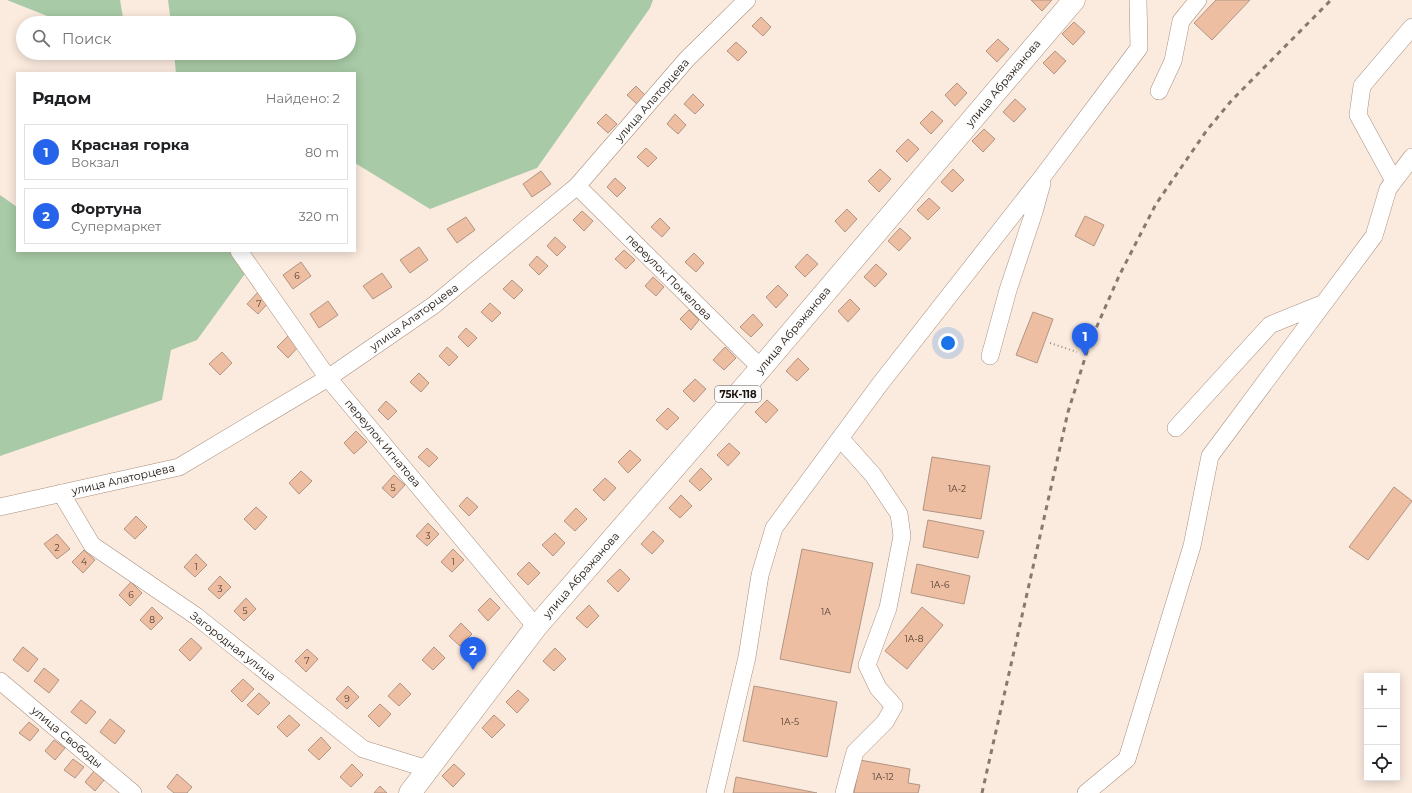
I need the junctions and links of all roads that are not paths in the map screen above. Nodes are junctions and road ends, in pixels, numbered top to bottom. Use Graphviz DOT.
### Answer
graph roads {
  1 [pos="747,0"];
  2 [pos="1138,0"];
  3 [pos="1198,0"];
  4 [pos="1069,2"];
  5 [pos="1412,28"];
  6 [pos="1159,91"];
  7 [pos="1412,157"];
  8 [pos="1043,176"];
  9 [pos="1394,181"];
  10 [pos="577,186"];
  11 [pos="240,252"];
  12 [pos="1324,303"];
  13 [pos="990,356"];
  14 [pos="761,368"];
  15 [pos="328,378"];
  16 [pos="1176,428"];
  17 [pos="840,438"];
  18 [pos="61,493"];
  19 [pos="0,506"];
  20 [pos="536,627"];
  21 [pos="0,680"];
  22 [pos="428,769"];
  23 [pos="415,791"];
  24 [pos="133,793"];
  25 [pos="715,793"];
  26 [pos="844,793"];
  27 [pos="1086,793"];
  1 -- 10 [label="street, улица Алаторцева"];
  2 -- 8 [label="street"];
  3 -- 6 [label="street"];
  4 -- 14 [label="main road, улица Абражанова / 75К-118"];
  5 -- 9 [label="street"];
  7 -- 9 [label="street"];
  8 -- 13 [label="street"];
  8 -- 17 [label="street"];
  9 -- 12 [label="street"];
  10 -- 14 [label="street, переулок Помелова"];
  10 -- 15 [label="street, улица Алаторцева"];
  11 -- 15 [label="street, переулок Игнатова"];
  12 -- 16 [label="street"];
  12 -- 27 [label="street"];
  14 -- 20 [label="main road, улица Абражанова / 75К-118"];
  15 -- 18 [label="street, улица Алаторцева"];
  15 -- 20 [label="street, переулок Игнатова"];
  17 -- 25 [label="street"];
  17 -- 26 [label="street"];
  18 -- 19 [label="street, улица Алаторцева"];
  18 -- 22 [label="street, Загородная улица"];
  20 -- 22 [label="main road, улица Абражанова / 75К-118"];
  21 -- 24 [label="street, улица Свободы"];
  22 -- 23 [label="main road, улица Абражанова / 75К-118"];
}
